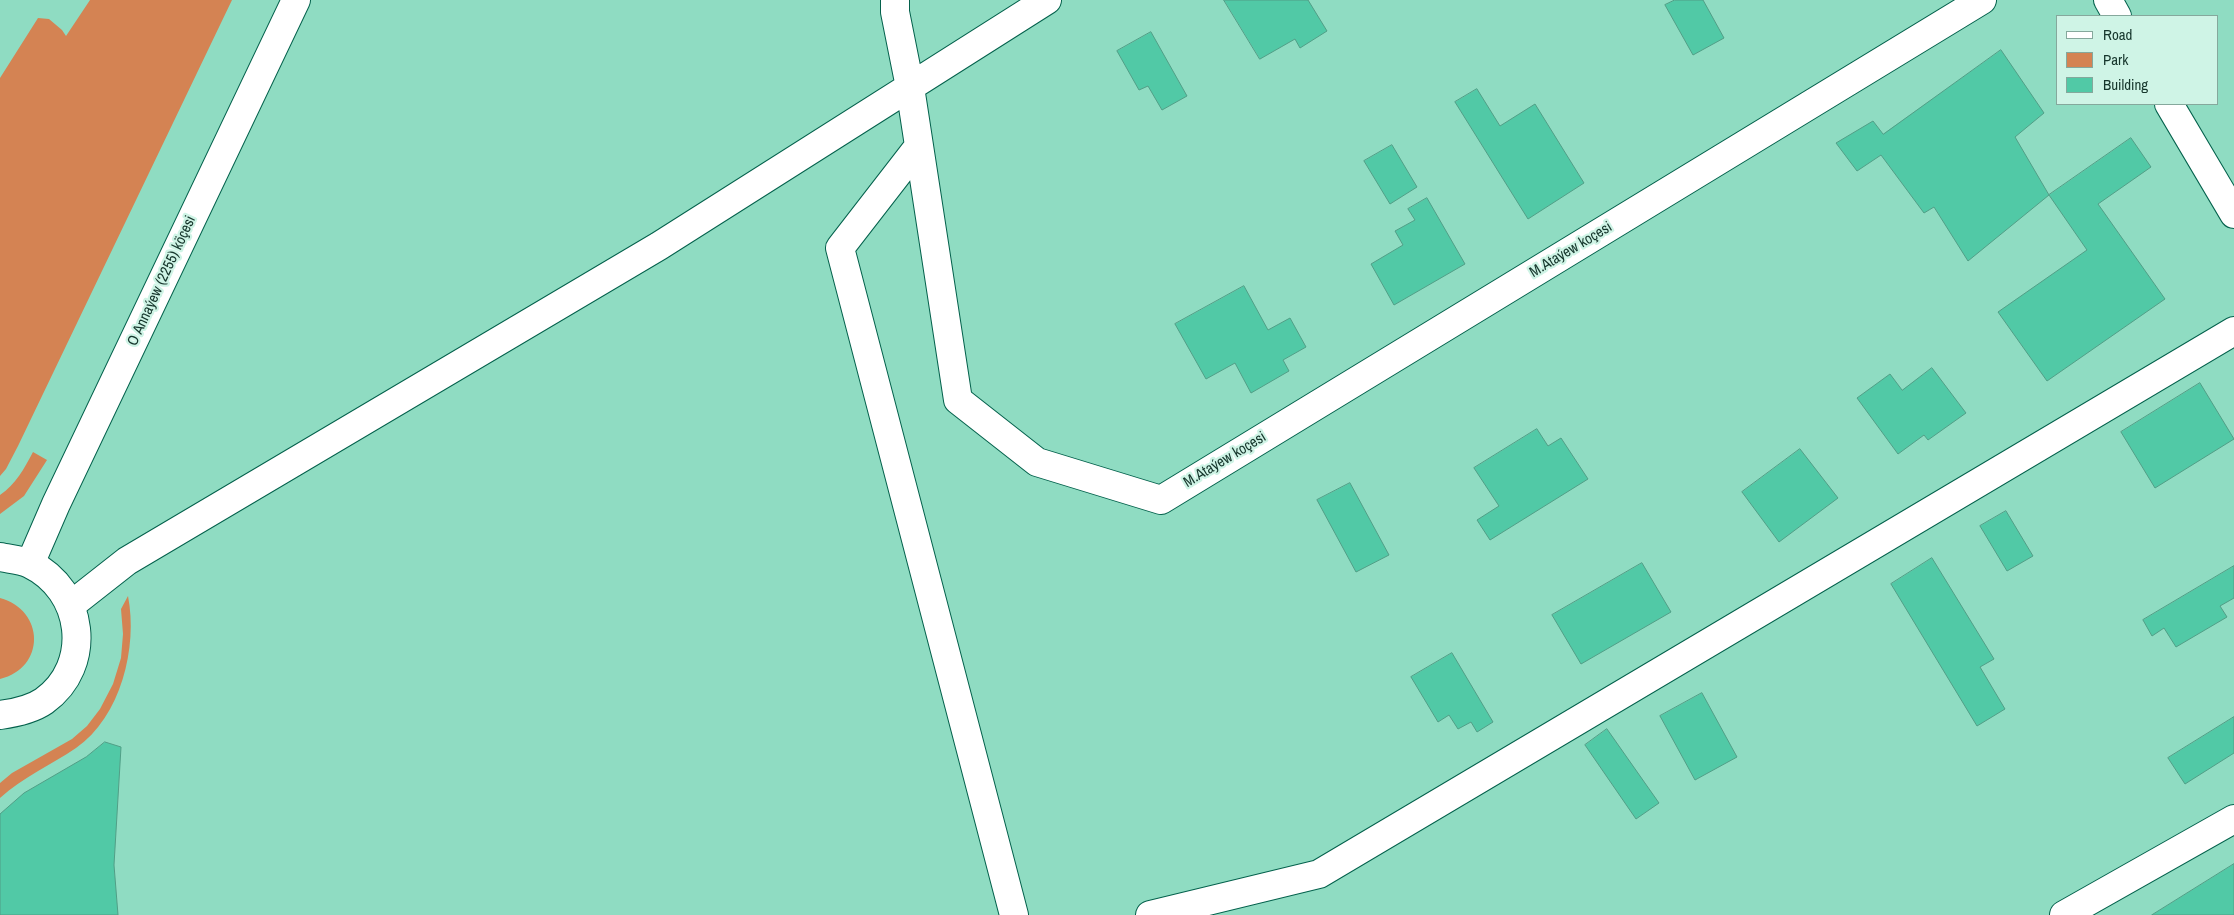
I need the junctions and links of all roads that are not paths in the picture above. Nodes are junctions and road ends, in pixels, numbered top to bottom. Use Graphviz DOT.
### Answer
graph roads {
  1 [pos="296,0"];
  2 [pos="895,0"];
  3 [pos="1048,0"];
  4 [pos="1982,0"];
  5 [pos="2108,0"];
  6 [pos="2116,15"];
  7 [pos="910,87"];
  8 [pos="2170,105"];
  9 [pos="919,146"];
  10 [pos="2234,214"];
  11 [pos="2234,331"];
  12 [pos="0,557"];
  13 [pos="30,564"];
  14 [pos="72,605"];
  15 [pos="0,715"];
  16 [pos="2234,819"];
  17 [pos="1014,915"];
  18 [pos="1150,915"];
  19 [pos="2064,915"];
  1 -- 13 [label="street, O Annaýew (2255) köçesi"];
  2 -- 7 [label="street"];
  3 -- 7 [label="street"];
  4 -- 9 [label="street, M.Ataýew koçesi"];
  5 -- 6 [label="street"];
  7 -- 9 [label="street"];
  7 -- 14 [label="street"];
  8 -- 10 [label="street"];
  9 -- 17 [label="street"];
  11 -- 18 [label="street"];
  12 -- 13 [label="street"];
  13 -- 14 [label="street"];
  14 -- 15 [label="street"];
  16 -- 19 [label="street"];
}
